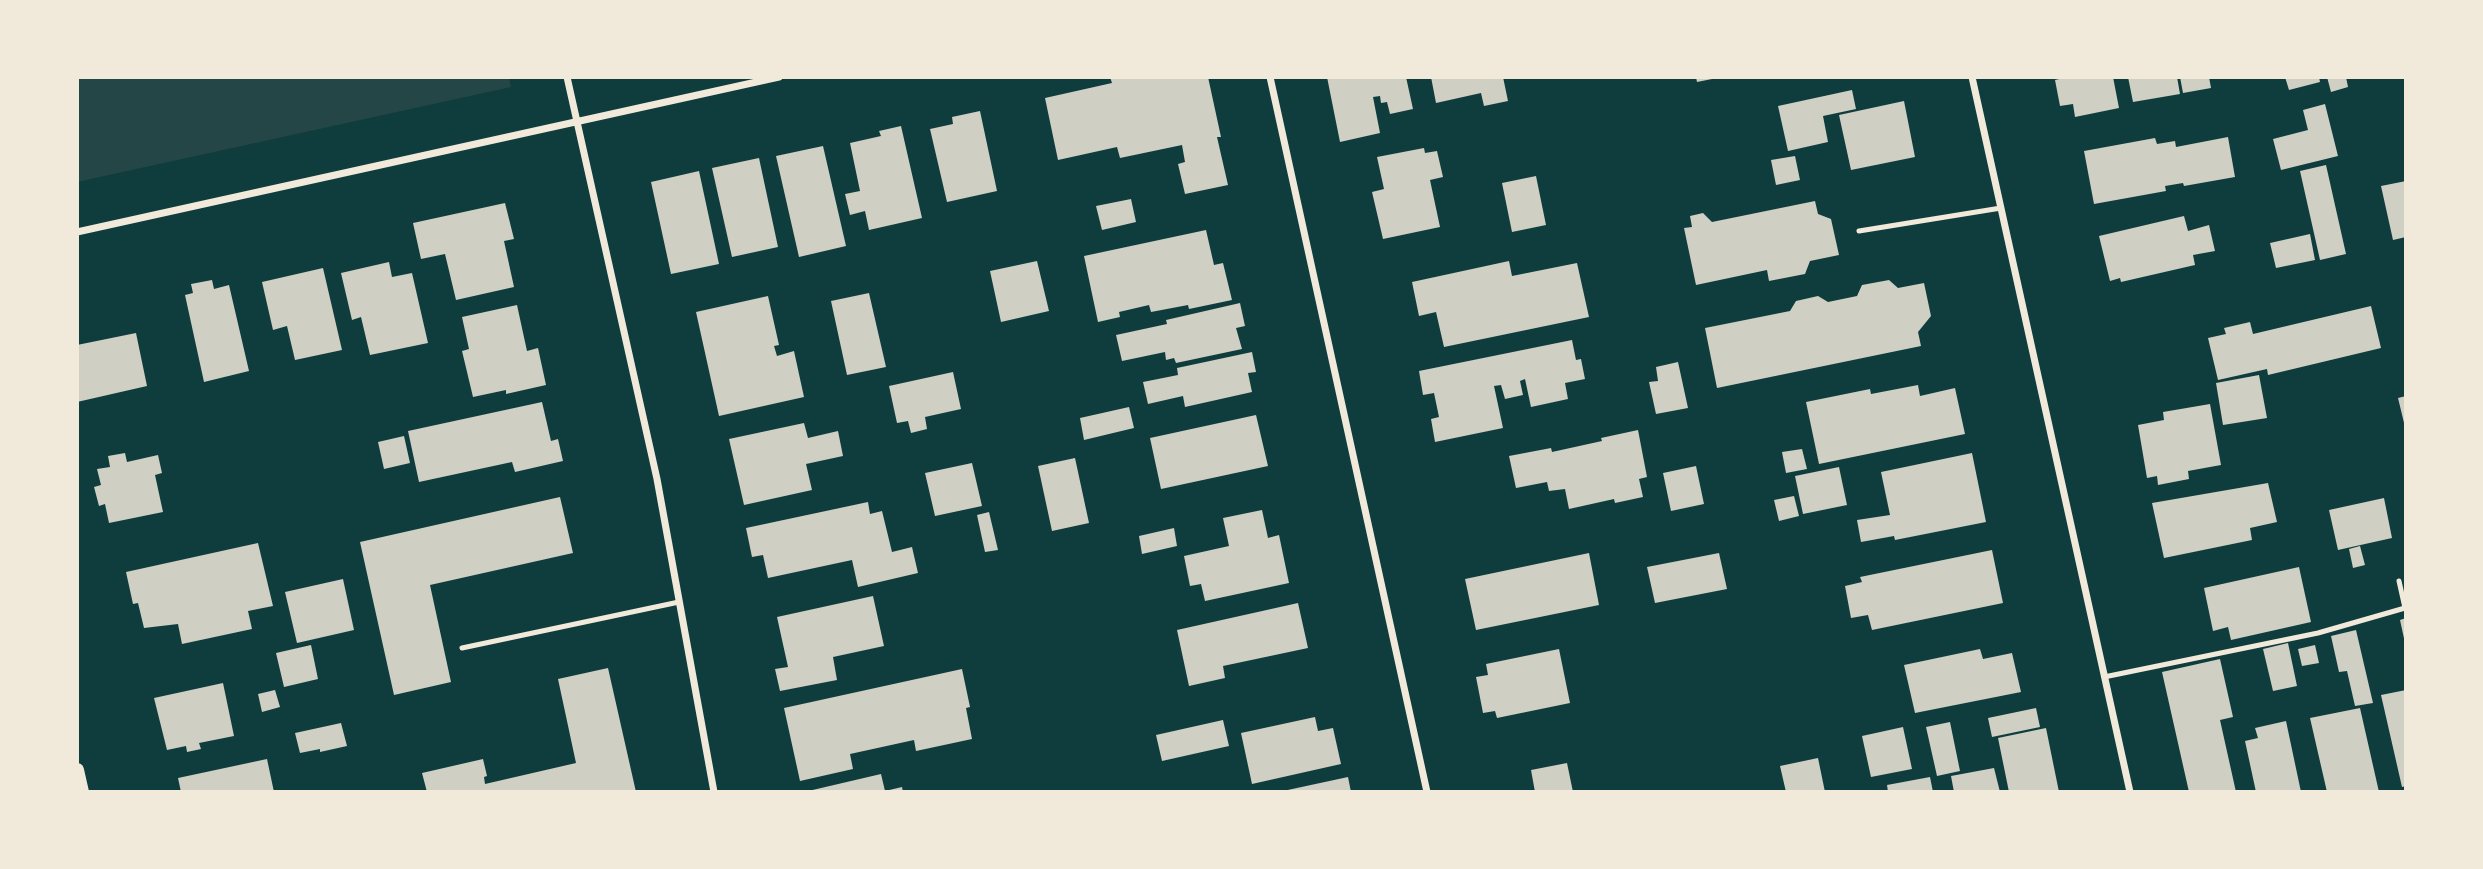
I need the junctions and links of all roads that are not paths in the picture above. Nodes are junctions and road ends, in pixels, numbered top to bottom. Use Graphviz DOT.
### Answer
graph roads {
  1 [pos="567,77"];
  2 [pos="779,77"];
  3 [pos="1269,77"];
  4 [pos="1972,77"];
  5 [pos="577,121"];
  6 [pos="2001,208"];
  7 [pos="77,232"];
  8 [pos="1859,232"];
  9 [pos="2399,582"];
  10 [pos="679,602"];
  11 [pos="462,648"];
  12 [pos="2103,677"];
  13 [pos="77,769"];
  14 [pos="82,792"];
  15 [pos="714,792"];
  16 [pos="1427,792"];
  17 [pos="2130,792"];
  1 -- 5 [label="street"];
  2 -- 5 [label="street"];
  3 -- 16 [label="street"];
  4 -- 6 [label="street"];
  5 -- 7 [label="street"];
  5 -- 10 [label="street"];
  6 -- 8 [label="lane"];
  6 -- 12 [label="street"];
  9 -- 12 [label="lane"];
  10 -- 11 [label="lane"];
  10 -- 15 [label="street"];
  12 -- 17 [label="street"];
  13 -- 14 [label="main road"];
}
